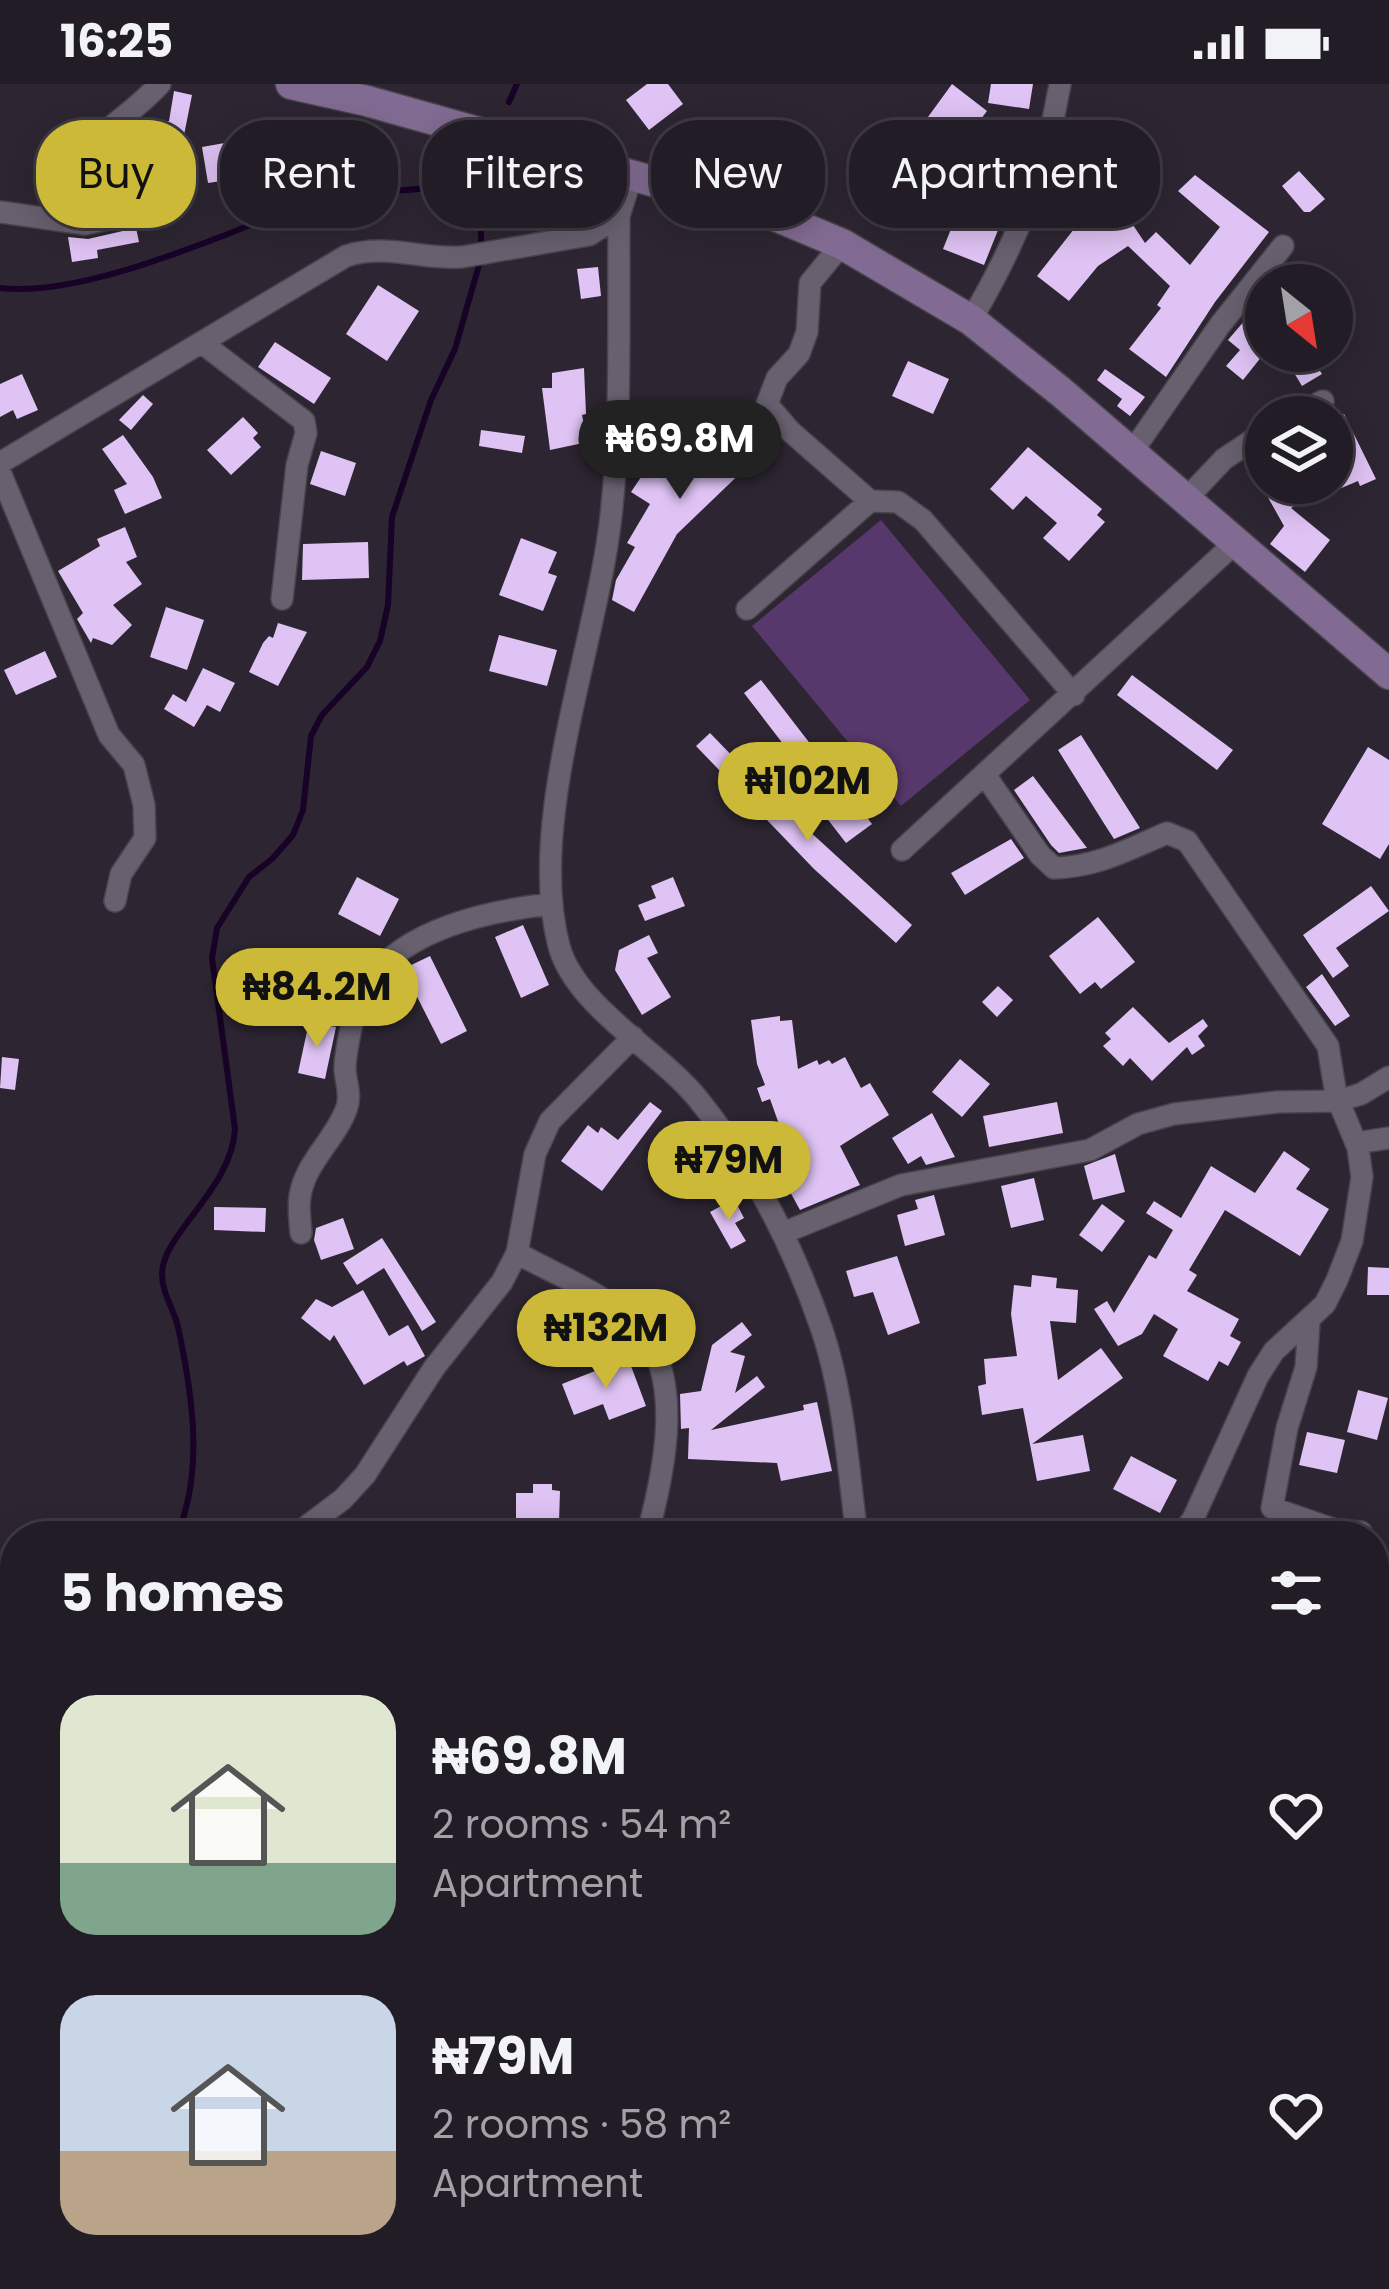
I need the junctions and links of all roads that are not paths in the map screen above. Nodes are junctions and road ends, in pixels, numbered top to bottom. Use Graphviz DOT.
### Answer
graph roads {
  1 [pos="160,84"];
  2 [pos="291,84"];
  3 [pos="1060,84"];
  4 [pos="366,93"];
  5 [pos="116,120"];
  6 [pos="632,175"];
  7 [pos="627,191"];
  8 [pos="0,212"];
  9 [pos="36,217"];
  10 [pos="600,228"];
  11 [pos="619,228"];
  12 [pos="842,244"];
  13 [pos="1283,246"];
  14 [pos="970,320"];
  15 [pos="202,343"];
  16 [pos="1245,445"];
  17 [pos="1132,452"];
  18 [pos="0,468"];
  19 [pos="1187,498"];
  20 [pos="870,501"];
  21 [pos="1235,543"];
  22 [pos="282,599"];
  23 [pos="747,609"];
  24 [pos="1389,674"];
  25 [pos="1074,695"];
  26 [pos="986,775"];
  27 [pos="902,850"];
  28 [pos="115,901"];
  29 [pos="550,904"];
  30 [pos="634,1037"];
  31 [pos="1389,1077"];
  32 [pos="1338,1101"];
  33 [pos="1389,1138"];
  34 [pos="1356,1143"];
  35 [pos="301,1233"];
  36 [pos="783,1233"];
  37 [pos="517,1253"];
  38 [pos="1309,1322"];
  39 [pos="314,1521"];
  40 [pos="651,1521"];
  41 [pos="855,1521"];
  42 [pos="1191,1521"];
  43 [pos="1310,1521"];
  1 -- 5 [label="street"];
  2 -- 4 [label="street"];
  3 -- 14 [label="street"];
  4 -- 6 [label="street"];
  6 -- 7 [label="street"];
  6 -- 12 [label="street"];
  8 -- 9 [label="street"];
  10 -- 15 [label="street"];
  11 -- 29 [label="street"];
  12 -- 14 [label="street"];
  12 -- 20 [label="street"];
  13 -- 17 [label="street"];
  14 -- 17 [label="street"];
  15 -- 18 [label="street"];
  15 -- 22 [label="street"];
  16 -- 19 [label="street"];
  17 -- 19 [label="street"];
  18 -- 28 [label="street"];
  19 -- 21 [label="street"];
  20 -- 23 [label="street"];
  20 -- 25 [label="street"];
  21 -- 24 [label="street"];
  21 -- 25 [label="street"];
  25 -- 26 [label="street"];
  26 -- 27 [label="street"];
  26 -- 32 [label="street"];
  29 -- 30 [label="street"];
  29 -- 35 [label="street"];
  30 -- 36 [label="street"];
  30 -- 37 [label="street"];
  31 -- 32 [label="street"];
  32 -- 34 [label="street"];
  32 -- 36 [label="street"];
  33 -- 34 [label="street"];
  34 -- 38 [label="street"];
  36 -- 41 [label="street"];
  37 -- 39 [label="street"];
  37 -- 40 [label="street"];
  38 -- 42 [label="street"];
  38 -- 43 [label="street"];
}
